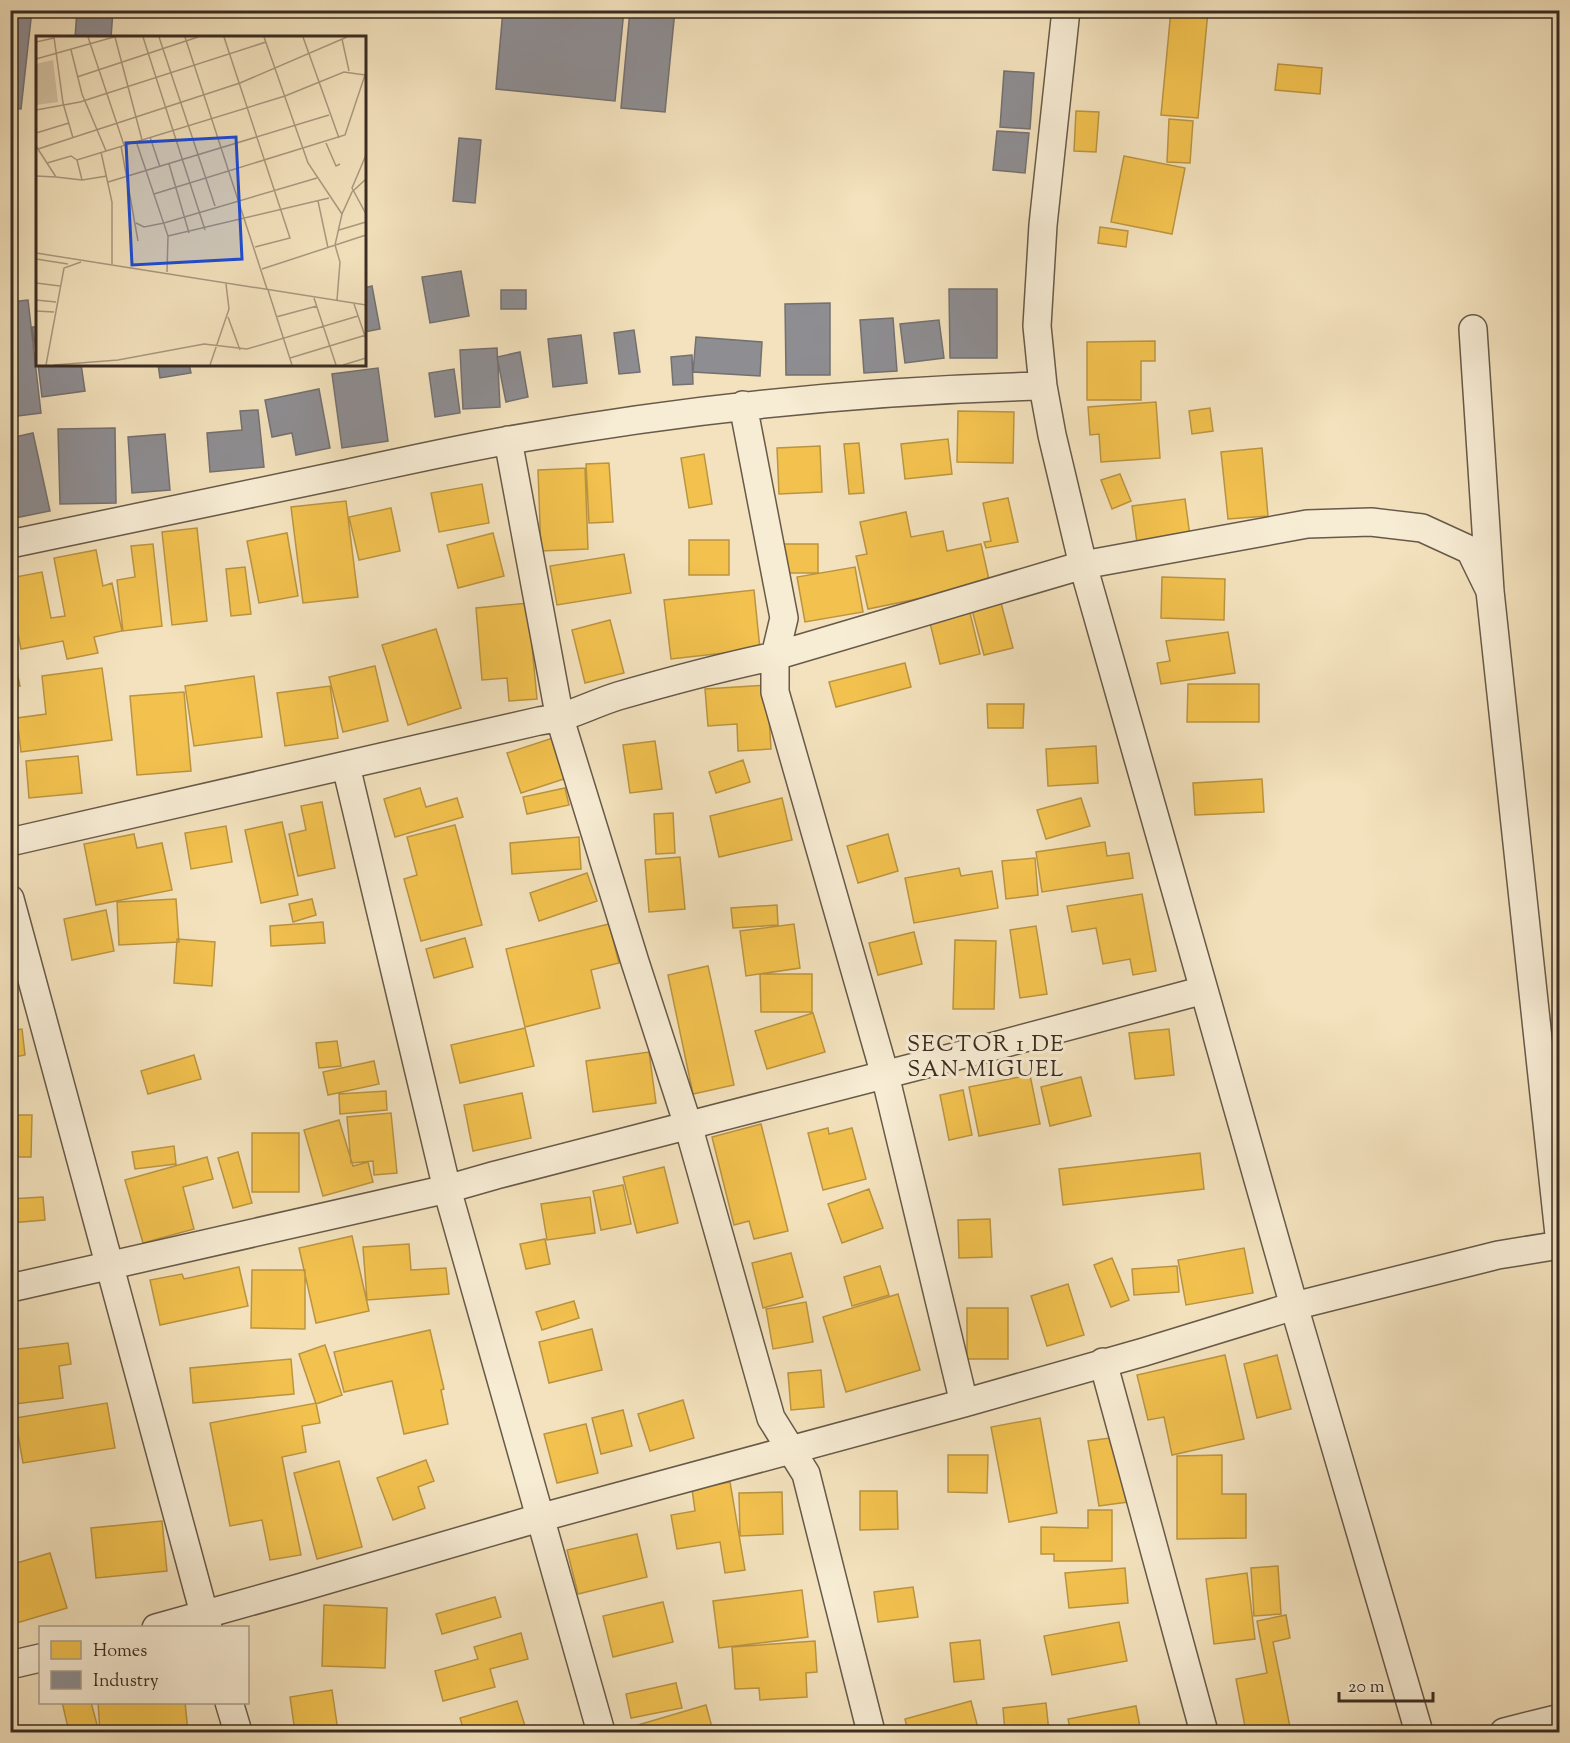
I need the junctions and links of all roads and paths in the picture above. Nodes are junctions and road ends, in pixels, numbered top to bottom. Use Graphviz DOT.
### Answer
graph roads {
  1 [pos="1066,10"];
  2 [pos="1473,329"];
  3 [pos="1043,386"];
  4 [pos="743,405"];
  5 [pos="508,440"];
  6 [pos="10,544"];
  7 [pos="1083,566"];
  8 [pos="1490,591"];
  9 [pos="775,656"];
  10 [pos="560,719"];
  11 [pos="345,766"];
  12 [pos="10,842"];
  13 [pos="10,899"];
  14 [pos="1204,990"];
  15 [pos="885,1075"];
  16 [pos="688,1125"];
  17 [pos="447,1189"];
  18 [pos="1560,1244"];
  19 [pos="110,1266"];
  20 [pos="10,1288"];
  21 [pos="1294,1306"];
  22 [pos="1103,1362"];
  23 [pos="964,1403"];
  24 [pos="792,1449"];
  25 [pos="539,1518"];
  26 [pos="206,1621"];
  27 [pos="170,1626"];
  28 [pos="39,1658"];
  29 [pos="10,1665"];
  30 [pos="230,1704"];
  31 [pos="1560,1718"];
  32 [pos="238,1732"];
  33 [pos="601,1732"];
  34 [pos="871,1732"];
  35 [pos="1204,1732"];
  36 [pos="1419,1732"];
  37 [pos="1504,1732"];
  1 -- 3 [label="street"];
  2 -- 8 [label="street"];
  3 -- 4 [label="street"];
  3 -- 7 [label="street"];
  4 -- 5 [label="street"];
  4 -- 9 [label="street"];
  5 -- 6 [label="street"];
  5 -- 10 [label="street"];
  7 -- 8 [label="street"];
  7 -- 9 [label="street"];
  7 -- 14 [label="street"];
  8 -- 18 [label="street"];
  9 -- 10 [label="street"];
  9 -- 15 [label="street"];
  10 -- 11 [label="street"];
  10 -- 16 [label="street"];
  11 -- 12 [label="street"];
  11 -- 17 [label="street"];
  13 -- 19 [label="street"];
  14 -- 15 [label="street"];
  14 -- 21 [label="street"];
  15 -- 16 [label="street"];
  15 -- 23 [label="street"];
  16 -- 17 [label="street"];
  16 -- 24 [label="street"];
  17 -- 19 [label="street"];
  17 -- 25 [label="street"];
  18 -- 21 [label="street"];
  19 -- 20 [label="street"];
  19 -- 26 [label="street"];
  21 -- 22 [label="street"];
  21 -- 36 [label="street"];
  22 -- 23 [label="street"];
  22 -- 35 [label="street"];
  23 -- 24 [label="street"];
  24 -- 25 [label="street"];
  24 -- 34 [label="street"];
  25 -- 26 [label="street"];
  25 -- 33 [label="street"];
  26 -- 27 [label="street"];
  28 -- 29 [label="street"];
  30 -- 32 [label="street"];
  31 -- 37 [label="street"];
}
